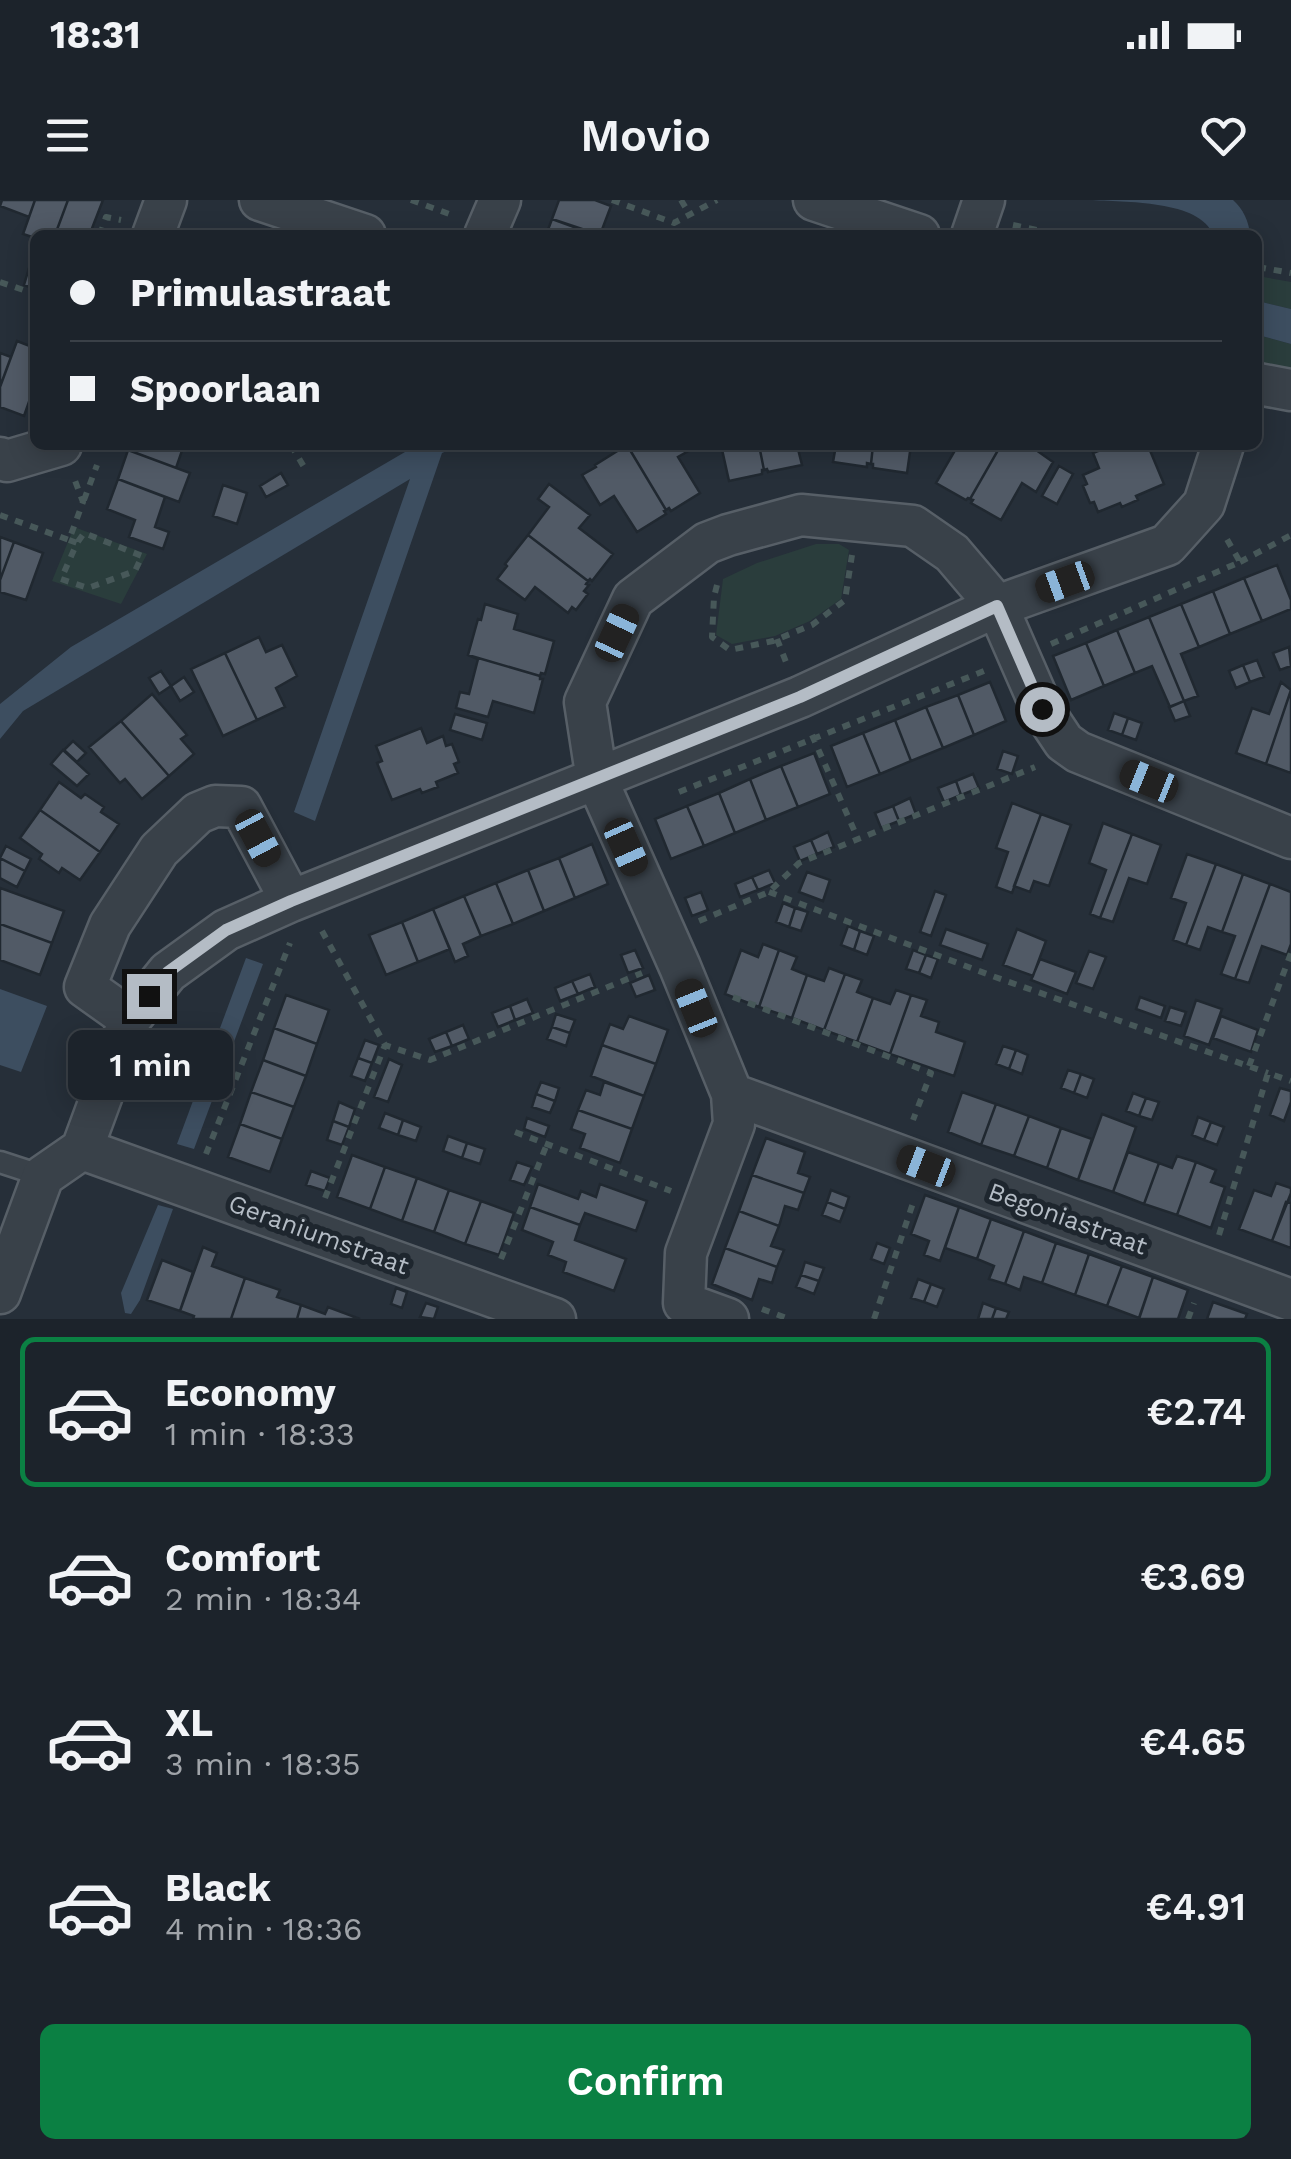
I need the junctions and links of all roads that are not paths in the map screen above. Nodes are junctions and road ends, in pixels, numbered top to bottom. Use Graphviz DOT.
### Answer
graph roads {
  1 [pos="166,200"];
  2 [pos="260,200"];
  3 [pos="500,200"];
  4 [pos="814,200"];
  5 [pos="155,230"];
  6 [pos="349,230"];
  7 [pos="487,230"];
  8 [pos="905,230"];
  9 [pos="1262,385"];
  10 [pos="1291,390"];
  11 [pos="1221,450"];
  12 [pos="0,458"];
  13 [pos="67,459"];
  14 [pos="997,606"];
  15 [pos="597,780"];
  16 [pos="1291,838"];
  17 [pos="291,901"];
  18 [pos="130,1019"];
  19 [pos="732,1094"];
  20 [pos="82,1149"];
  21 [pos="0,1162"];
  22 [pos="44,1176"];
  23 [pos="4,1270"];
  24 [pos="1291,1300"];
  25 [pos="674,1311"];
  26 [pos="556,1319"];
  27 [pos="728,1319"];
  1 -- 5 [label="street"];
  2 -- 6 [label="street"];
  3 -- 7 [label="street"];
  4 -- 8 [label="street"];
  9 -- 10 [label="street"];
  11 -- 14 [label="street"];
  12 -- 13 [label="street"];
  14 -- 15 [label="street"];
  14 -- 15 [label="street"];
  14 -- 16 [label="street"];
  15 -- 17 [label="street"];
  15 -- 19 [label="street"];
  17 -- 18 [label="street"];
  17 -- 18 [label="street"];
  18 -- 20 [label="street"];
  19 -- 24 [label="street, Begoniastraat"];
  19 -- 25 [label="street"];
  20 -- 22 [label="street"];
  20 -- 26 [label="street, Geraniumstraat"];
  21 -- 22 [label="lane"];
  22 -- 23 [label="street"];
  25 -- 27 [label="street"];
}
